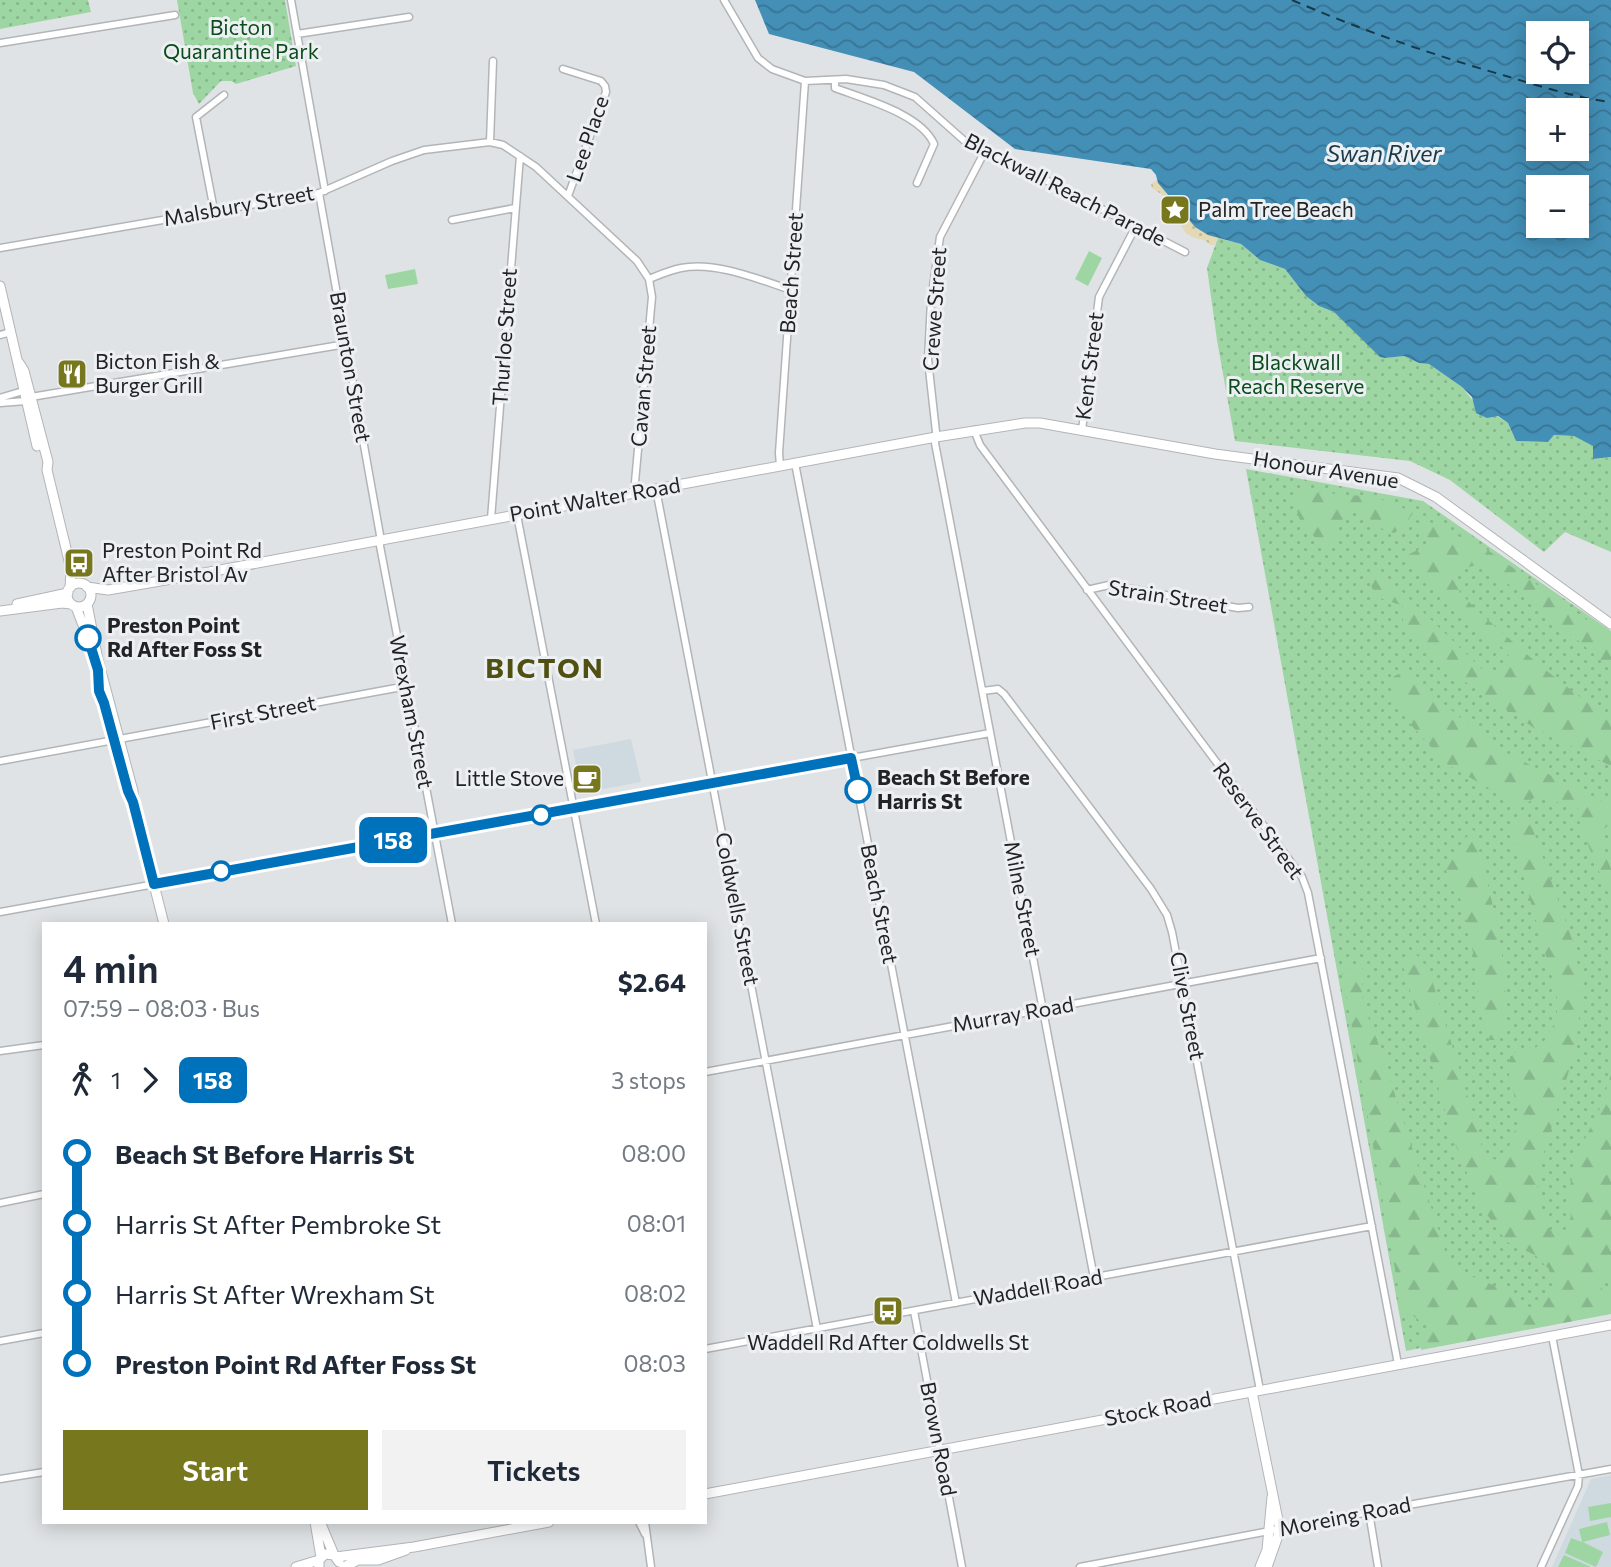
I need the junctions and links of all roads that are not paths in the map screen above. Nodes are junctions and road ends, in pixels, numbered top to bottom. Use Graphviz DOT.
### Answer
graph roads {
  1 [pos="291,0"];
  2 [pos="724,0"];
  3 [pos="175,15"];
  4 [pos="409,17"];
  5 [pos="297,34"];
  6 [pos="0,43"];
  7 [pos="493,61"];
  8 [pos="563,69"];
  9 [pos="835,80"];
  10 [pos="805,81"];
  11 [pos="224,95"];
  12 [pos="490,142"];
  13 [pos="985,150"];
  14 [pos="520,156"];
  15 [pos="917,183"];
  16 [pos="322,192"];
  17 [pos="568,196"];
  18 [pos="515,208"];
  19 [pos="214,210"];
  20 [pos="452,220"];
  21 [pos="1136,226"];
  22 [pos="0,248"];
  23 [pos="1185,252"];
  24 [pos="649,279"];
  25 [pos="0,286"];
  26 [pos="791,290"];
  27 [pos="11,332"];
  28 [pos="0,335"];
  29 [pos="346,344"];
  30 [pos="30,396"];
  31 [pos="0,400"];
  32 [pos="974,430"];
  33 [pos="1082,430"];
  34 [pos="936,437"];
  35 [pos="795,463"];
  36 [pos="780,466"];
  37 [pos="656,489"];
  38 [pos="635,493"];
  39 [pos="517,515"];
  40 [pos="491,519"];
  41 [pos="380,541"];
  42 [pos="72,569"];
  43 [pos="85,586"];
  44 [pos="69,590"];
  45 [pos="108,590"];
  46 [pos="1087,590"];
  47 [pos="89,601"];
  48 [pos="74,605"];
  49 [pos="1249,607"];
  50 [pos="1,611"];
  51 [pos="1611,624"];
  52 [pos="407,686"];
  53 [pos="982,691"];
  54 [pos="990,733"];
  55 [pos="117,740"];
  56 [pos="851,758"];
  57 [pos="0,761"];
  58 [pos="713,783"];
  59 [pos="574,809"];
  60 [pos="435,833"];
  61 [pos="154,884"];
  62 [pos="0,912"];
  63 [pos="164,922"];
  64 [pos="452,922"];
  65 [pos="596,922"];
  66 [pos="1321,958"];
  67 [pos="1183,984"];
  68 [pos="1042,1010"];
  69 [pos="904,1035"];
  70 [pos="42,1045"];
  71 [pos="0,1051"];
  72 [pos="765,1061"];
  73 [pos="707,1072"];
  74 [pos="42,1194"];
  75 [pos="0,1202"];
  76 [pos="1371,1226"];
  77 [pos="1233,1251"];
  78 [pos="1094,1278"];
  79 [pos="956,1303"];
  80 [pos="914,1311"];
  81 [pos="1611,1325"];
  82 [pos="817,1329"];
  83 [pos="42,1333"];
  84 [pos="1552,1336"];
  85 [pos="0,1341"];
  86 [pos="707,1349"];
  87 [pos="1398,1364"];
  88 [pos="1256,1391"];
  89 [pos="941,1450"];
  90 [pos="1611,1469"];
  91 [pos="42,1472"];
  92 [pos="1579,1475"];
  93 [pos="0,1479"];
  94 [pos="707,1494"];
  95 [pos="1272,1496"];
  96 [pos="1369,1512"];
  97 [pos="315,1524"];
  98 [pos="322,1524"];
  99 [pos="538,1524"];
  100 [pos="640,1524"];
  101 [pos="645,1524"];
  102 [pos="1280,1530"];
  103 [pos="1268,1532"];
  104 [pos="646,1536"];
  105 [pos="414,1547"];
  106 [pos="335,1556"];
  107 [pos="320,1561"];
  108 [pos="296,1567"];
  109 [pos="341,1567"];
  110 [pos="652,1567"];
  111 [pos="962,1567"];
  112 [pos="1080,1567"];
  113 [pos="1260,1567"];
  114 [pos="1266,1567"];
  115 [pos="1378,1567"];
  116 [pos="1541,1567"];
  1 -- 5 [label="street, Braunton Street"];
  2 -- 10 [label="street, Blackwall Reach Parade"];
  3 -- 6 [label="street"];
  4 -- 5 [label="street"];
  5 -- 16 [label="street, Braunton Street"];
  7 -- 12 [label="street"];
  8 -- 17 [label="street, Lee Place"];
  9 -- 10 [label="street, Blackwall Reach Parade"];
  9 -- 13 [label="street, Blackwall Reach Parade"];
  9 -- 15 [label="street, Blackwall Reach Parade"];
  10 -- 26 [label="street, Beach Street"];
  11 -- 19 [label="street"];
  12 -- 14 [label="street"];
  12 -- 16 [label="street, Malsbury Street"];
  13 -- 21 [label="street, Blackwall Reach Parade"];
  13 -- 34 [label="street, Crewe Street"];
  14 -- 17 [label="street"];
  14 -- 18 [label="street, Thurloe Street"];
  16 -- 19 [label="street, Malsbury Street"];
  16 -- 29 [label="street, Braunton Street"];
  17 -- 24 [label="street"];
  18 -- 20 [label="street"];
  18 -- 40 [label="street, Thurloe Street"];
  19 -- 22 [label="street, Malsbury Street"];
  21 -- 23 [label="street, Blackwall Reach Parade"];
  21 -- 33 [label="street, Kent Street"];
  24 -- 26 [label="street"];
  24 -- 38 [label="street, Cavan Street"];
  25 -- 27 [label="street"];
  26 -- 36 [label="street, Beach Street"];
  27 -- 28 [label="street"];
  27 -- 30 [label="street"];
  29 -- 30 [label="street"];
  29 -- 41 [label="street, Braunton Street"];
  30 -- 31 [label="street"];
  30 -- 42 [label="street"];
  32 -- 33 [label="street, Point Walter Road"];
  32 -- 34 [label="street, Point Walter Road"];
  32 -- 46 [label="street, Reserve Street"];
  33 -- 51 [label="street, Honour Avenue"];
  34 -- 35 [label="street, Point Walter Road"];
  34 -- 53 [label="street, Milne Street"];
  35 -- 36 [label="street, Point Walter Road"];
  35 -- 56 [label="street, Beach Street"];
  36 -- 37 [label="street, Point Walter Road"];
  37 -- 38 [label="street, Point Walter Road"];
  37 -- 58 [label="street, Coldwells Street"];
  38 -- 39 [label="street, Point Walter Road"];
  39 -- 40 [label="street, Point Walter Road"];
  39 -- 59 [label="street"];
  40 -- 41 [label="street, Point Walter Road"];
  41 -- 45 [label="street, Point Walter Road"];
  41 -- 52 [label="street, Wrexham Street"];
  42 -- 43 [label="street"];
  42 -- 44 [label="street"];
  43 -- 44 [label="street, Point Walter Road"];
  43 -- 45 [label="street, Point Walter Road"];
  43 -- 47 [label="street"];
  44 -- 48 [label="street"];
  44 -- 50 [label="street, Point Walter Road"];
  45 -- 47 [label="street, Point Walter Road"];
  46 -- 49 [label="street, Strain Street"];
  46 -- 66 [label="street, Reserve Street"];
  47 -- 48 [label="street, Point Walter Road"];
  47 -- 55 [label="street"];
  48 -- 50 [label="street, Point Walter Road"];
  48 -- 55 [label="street"];
  52 -- 55 [label="street, First Street"];
  52 -- 60 [label="street, Wrexham Street"];
  53 -- 54 [label="street, Milne Street"];
  53 -- 67 [label="street, Clive Street"];
  54 -- 56 [label="street"];
  54 -- 68 [label="street, Milne Street"];
  55 -- 57 [label="street, First Street"];
  55 -- 61 [label="street"];
  56 -- 58 [label="street"];
  56 -- 69 [label="street, Beach Street"];
  58 -- 59 [label="street"];
  58 -- 72 [label="street, Coldwells Street"];
  59 -- 60 [label="street"];
  59 -- 65 [label="street"];
  60 -- 61 [label="street"];
  60 -- 64 [label="street, Wrexham Street"];
  61 -- 62 [label="street"];
  61 -- 63 [label="street"];
  66 -- 67 [label="street, Murray Road"];
  66 -- 76 [label="street, Reserve Street"];
  67 -- 68 [label="street, Murray Road"];
  67 -- 77 [label="street, Clive Street"];
  68 -- 69 [label="street, Murray Road"];
  68 -- 78 [label="street, Milne Street"];
  69 -- 72 [label="street, Murray Road"];
  69 -- 79 [label="street, Beach Street"];
  70 -- 71 [label="street"];
  72 -- 73 [label="street, Murray Road"];
  72 -- 82 [label="street, Coldwells Street"];
  74 -- 75 [label="street"];
  76 -- 77 [label="street, Waddell Road"];
  76 -- 87 [label="street, Reserve Street"];
  77 -- 78 [label="street, Waddell Road"];
  77 -- 88 [label="street, Clive Street"];
  78 -- 79 [label="street, Waddell Road"];
  79 -- 80 [label="street, Waddell Road"];
  80 -- 82 [label="street, Waddell Road"];
  80 -- 89 [label="street, Brown Road"];
  81 -- 84 [label="street, Stock Road"];
  82 -- 86 [label="street, Waddell Road"];
  83 -- 85 [label="street"];
  84 -- 87 [label="street, Stock Road"];
  84 -- 92 [label="street"];
  87 -- 88 [label="street, Stock Road"];
  88 -- 89 [label="street, Stock Road"];
  88 -- 95 [label="street, Clive Street"];
  89 -- 94 [label="street, Stock Road"];
  89 -- 111 [label="street, Brown Road"];
  90 -- 92 [label="street, Moreing Road"];
  91 -- 93 [label="street"];
  92 -- 96 [label="street, Moreing Road"];
  92 -- 116 [label="street"];
  95 -- 102 [label="street, Clive Street"];
  95 -- 103 [label="street, Clive Street"];
  96 -- 102 [label="street, Moreing Road"];
  96 -- 115 [label="street"];
  97 -- 107 [label="street"];
  98 -- 106 [label="street"];
  99 -- 105 [label="street"];
  100 -- 104 [label="street"];
  101 -- 104 [label="street"];
  102 -- 103 [label="street, Moreing Road"];
  102 -- 114 [label="street"];
  103 -- 112 [label="street, Moreing Road"];
  103 -- 113 [label="street, Clive Street"];
  104 -- 110 [label="street"];
  105 -- 106 [label="street"];
  105 -- 109 [label="street"];
  106 -- 107 [label="street"];
  106 -- 109 [label="street"];
  107 -- 108 [label="street"];
}
